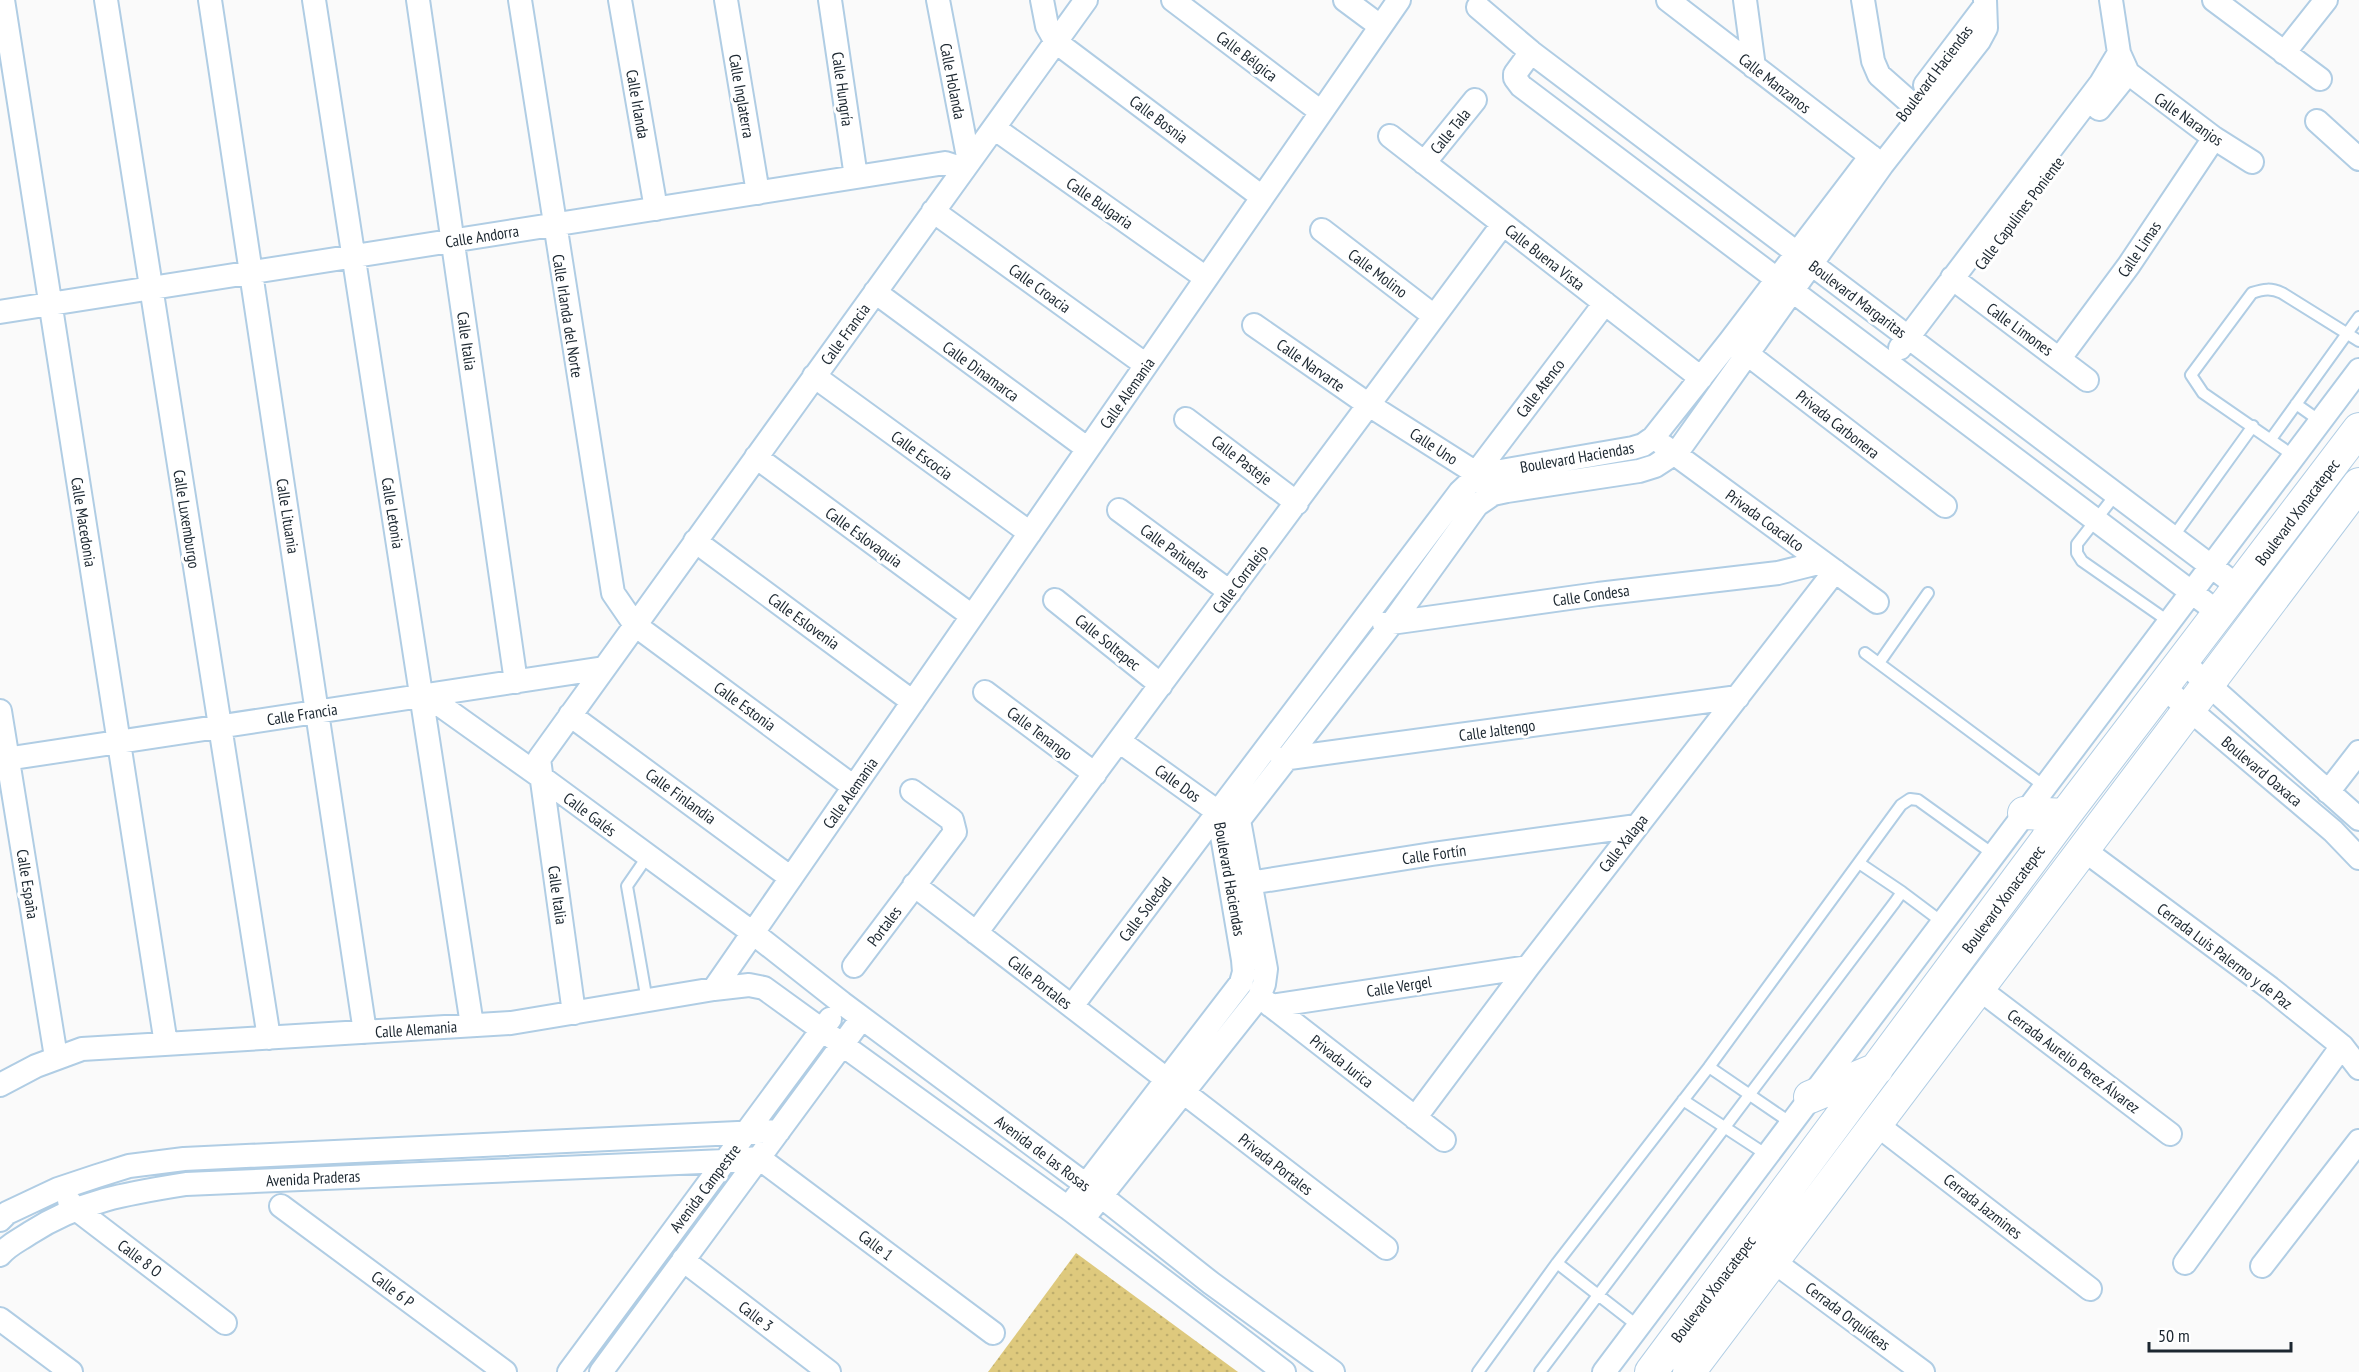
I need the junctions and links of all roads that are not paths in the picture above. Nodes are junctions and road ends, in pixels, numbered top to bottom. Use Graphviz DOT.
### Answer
graph roads {
  1 [pos="3,0"];
  2 [pos="106,0"];
  3 [pos="210,0"];
  4 [pos="314,0"];
  5 [pos="418,0"];
  6 [pos="520,0"];
  7 [pos="620,0"];
  8 [pos="726,0"];
  9 [pos="830,0"];
  10 [pos="938,0"];
  11 [pos="1042,0"];
  12 [pos="1086,0"];
  13 [pos="1173,0"];
  14 [pos="1345,0"];
  15 [pos="1399,0"];
  16 [pos="1668,0"];
  17 [pos="1745,0"];
  18 [pos="1863,0"];
  19 [pos="2111,0"];
  20 [pos="2214,0"];
  21 [pos="2326,0"];
  22 [pos="1985,2"];
  23 [pos="1478,7"];
  24 [pos="1380,26"];
  25 [pos="1056,42"];
  26 [pos="1531,52"];
  27 [pos="2284,53"];
  28 [pos="2123,63"];
  29 [pos="1754,66"];
  30 [pos="2320,80"];
  31 [pos="1475,100"];
  32 [pos="1916,109"];
  33 [pos="1321,112"];
  34 [pos="2317,121"];
  35 [pos="994,128"];
  36 [pos="1390,136"];
  37 [pos="2214,138"];
  38 [pos="2359,159"];
  39 [pos="1877,161"];
  40 [pos="2252,162"];
  41 [pos="1424,163"];
  42 [pos="966,166"];
  43 [pos="856,177"];
  44 [pos="758,193"];
  45 [pos="1262,197"];
  46 [pos="656,208"];
  47 [pos="933,211"];
  48 [pos="1503,224"];
  49 [pos="554,225"];
  50 [pos="1322,230"];
  51 [pos="452,241"];
  52 [pos="354,256"];
  53 [pos="1805,259"];
  54 [pos="251,272"];
  55 [pos="1206,278"];
  56 [pos="1957,282"];
  57 [pos="1786,284"];
  58 [pos="151,288"];
  59 [pos="875,292"];
  60 [pos="1605,303"];
  61 [pos="50,304"];
  62 [pos="0,312"];
  63 [pos="1434,316"];
  64 [pos="2359,317"];
  65 [pos="1254,325"];
  66 [pos="2348,334"];
  67 [pos="1730,341"];
  68 [pos="1913,341"];
  69 [pos="2359,341"];
  70 [pos="1748,355"];
  71 [pos="2060,358"];
  72 [pos="1146,365"];
  73 [pos="1894,367"];
  74 [pos="2359,370"];
  75 [pos="814,376"];
  76 [pos="1701,378"];
  77 [pos="2087,380"];
  78 [pos="1369,405"];
  79 [pos="2296,405"];
  80 [pos="1186,419"];
  81 [pos="2320,421"];
  82 [pos="2253,426"];
  83 [pos="2359,429"];
  84 [pos="1653,438"];
  85 [pos="2271,439"];
  86 [pos="1088,449"];
  87 [pos="1675,454"];
  88 [pos="2294,456"];
  89 [pos="756,457"];
  90 [pos="1477,474"];
  91 [pos="2359,484"];
  92 [pos="1493,494"];
  93 [pos="2116,494"];
  94 [pos="1297,503"];
  95 [pos="1945,506"];
  96 [pos="1119,510"];
  97 [pos="2095,520"];
  98 [pos="1030,533"];
  99 [pos="2172,537"];
  100 [pos="695,541"];
  101 [pos="2210,565"];
  102 [pos="1829,567"];
  103 [pos="2240,588"];
  104 [pos="1230,592"];
  105 [pos="2189,592"];
  106 [pos="1928,593"];
  107 [pos="1055,600"];
  108 [pos="1877,602"];
  109 [pos="2219,613"];
  110 [pos="972,616"];
  111 [pos="2168,621"];
  112 [pos="1392,623"];
  113 [pos="635,625"];
  114 [pos="1360,625"];
  115 [pos="1864,653"];
  116 [pos="2182,661"];
  117 [pos="1879,663"];
  118 [pos="604,668"];
  119 [pos="516,682"];
  120 [pos="2209,683"];
  121 [pos="1161,685"];
  122 [pos="2163,687"];
  123 [pos="985,692"];
  124 [pos="424,695"];
  125 [pos="1738,696"];
  126 [pos="913,702"];
  127 [pos="2190,710"];
  128 [pos="0,711"];
  129 [pos="317,712"];
  130 [pos="570,715"];
  131 [pos="220,726"];
  132 [pos="1119,741"];
  133 [pos="119,742"];
  134 [pos="2359,752"];
  135 [pos="4,759"];
  136 [pos="1288,759"];
  137 [pos="1257,763"];
  138 [pos="1095,774"];
  139 [pos="541,777"];
  140 [pos="2044,786"];
  141 [pos="854,787"];
  142 [pos="912,791"];
  143 [pos="2328,792"];
  144 [pos="2024,813"];
  145 [pos="2065,815"];
  146 [pos="1229,816"];
  147 [pos="2359,819"];
  148 [pos="1636,826"];
  149 [pos="2084,850"];
  150 [pos="1993,854"];
  151 [pos="647,857"];
  152 [pos="2359,858"];
  153 [pos="1859,863"];
  154 [pos="791,878"];
  155 [pos="1241,884"];
  156 [pos="914,885"];
  157 [pos="1902,892"];
  158 [pos="1942,922"];
  159 [pos="753,933"];
  160 [pos="976,933"];
  161 [pos="854,966"];
  162 [pos="1528,967"];
  163 [pos="1241,983"];
  164 [pos="1978,988"];
  165 [pos="714,989"];
  166 [pos="647,1000"];
  167 [pos="1265,1002"];
  168 [pos="842,1003"];
  169 [pos="1072,1006"];
  170 [pos="574,1013"];
  171 [pos="862,1018"];
  172 [pos="472,1025"];
  173 [pos="822,1030"];
  174 [pos="365,1032"];
  175 [pos="268,1038"];
  176 [pos="166,1044"];
  177 [pos="843,1045"];
  178 [pos="2342,1046"];
  179 [pos="56,1058"];
  180 [pos="1709,1067"];
  181 [pos="2359,1068"];
  182 [pos="1878,1069"];
  183 [pos="0,1085"];
  184 [pos="1175,1086"];
  185 [pos="1750,1095"];
  186 [pos="1810,1097"];
  187 [pos="1683,1100"];
  188 [pos="1415,1118"];
  189 [pos="1791,1123"];
  190 [pos="1876,1124"];
  191 [pos="1725,1127"];
  192 [pos="779,1131"];
  193 [pos="746,1133"];
  194 [pos="2170,1134"];
  195 [pos="644,1136"];
  196 [pos="1444,1140"];
  197 [pos="2359,1141"];
  198 [pos="1767,1155"];
  199 [pos="759,1158"];
  200 [pos="725,1161"];
  201 [pos="643,1163"];
  202 [pos="58,1189"];
  203 [pos="1093,1191"];
  204 [pos="281,1206"];
  205 [pos="76,1209"];
  206 [pos="1076,1214"];
  207 [pos="0,1220"];
  208 [pos="1386,1248"];
  209 [pos="0,1255"];
  210 [pos="683,1260"];
  211 [pos="1773,1261"];
  212 [pos="1557,1263"];
  213 [pos="2185,1263"];
  214 [pos="2262,1266"];
  215 [pos="2090,1289"];
  216 [pos="1599,1296"];
  217 [pos="0,1319"];
  218 [pos="225,1323"];
  219 [pos="1638,1326"];
  220 [pos="993,1333"];
  221 [pos="582,1354"];
  222 [pos="603,1371"];
  223 [pos="72,1372"];
  224 [pos="505,1372"];
  225 [pos="569,1372"];
  226 [pos="829,1372"];
  227 [pos="1284,1372"];
  228 [pos="1333,1372"];
  229 [pos="1478,1372"];
  230 [pos="1540,1372"];
  231 [pos="1604,1372"];
  232 [pos="1651,1372"];
  233 [pos="1689,1372"];
  234 [pos="1923,1372"];
  1 -- 61 [label="street, Calle Macedonia"];
  2 -- 58 [label="street, Calle Luxemburgo"];
  3 -- 54 [label="street, Calle Lituania"];
  4 -- 52 [label="street, Calle Letonia"];
  5 -- 51 [label="street, Calle Italia"];
  6 -- 49 [label="street, Calle Irlanda del Norte"];
  7 -- 46 [label="street, Calle Irlanda"];
  8 -- 44 [label="street, Calle Inglaterra"];
  9 -- 43 [label="street, Calle Hungría"];
  10 -- 42 [label="street, Calle Holanda"];
  11 -- 25 [label="street"];
  12 -- 25 [label="street, Calle Francia"];
  13 -- 33 [label="street, Calle Bélgica"];
  14 -- 24 [label="street"];
  15 -- 24 [label="street, Calle Alemania"];
  16 -- 29 [label="street, Calle Manzanos"];
  17 -- 29 [label="street"];
  18 -- 32 [label="street"];
  19 -- 28 [label="street"];
  20 -- 27 [label="street"];
  21 -- 27 [label="street"];
  22 -- 32 [label="street, Boulevard Haciendas"];
  23 -- 26 [label="street, Boulevard Margaritas"];
  24 -- 33 [label="street, Calle Alemania"];
  25 -- 35 [label="street, Calle Francia"];
  25 -- 45 [label="street, Calle Bosnia"];
  26 -- 53 [label="street, Boulevard Margaritas"];
  26 -- 57 [label="street, Boulevard Margaritas"];
  27 -- 30 [label="street"];
  28 -- 37 [label="street, Calle Naranjos"];
  28 -- 56 [label="street, Calle Capulines Poniente"];
  29 -- 39 [label="street, Calle Manzanos"];
  31 -- 41 [label="street, Calle Tala"];
  32 -- 39 [label="street, Boulevard Haciendas"];
  33 -- 45 [label="street, Calle Alemania"];
  34 -- 38 [label="street"];
  35 -- 42 [label="street, Calle Francia"];
  35 -- 55 [label="street, Calle Bulgaria"];
  36 -- 41 [label="street, Calle Buena Vista"];
  37 -- 40 [label="street, Calle Naranjos"];
  37 -- 71 [label="street, Calle Limas"];
  39 -- 53 [label="street, Boulevard Haciendas"];
  41 -- 48 [label="street, Calle Buena Vista"];
  42 -- 43 [label="street, Calle Andorra"];
  42 -- 47 [label="street, Calle Francia"];
  43 -- 44 [label="street, Calle Andorra"];
  44 -- 46 [label="street, Calle Andorra"];
  45 -- 55 [label="street, Calle Alemania"];
  46 -- 49 [label="street, Calle Andorra"];
  47 -- 59 [label="street, Calle Francia"];
  47 -- 72 [label="street, Calle Croacia"];
  48 -- 60 [label="street, Calle Buena Vista"];
  48 -- 63 [label="street, Calle Corralejo"];
  49 -- 51 [label="street, Calle Andorra"];
  49 -- 113 [label="street, Calle Irlanda del Norte"];
  50 -- 63 [label="street, Calle Molino"];
  51 -- 52 [label="street, Calle Andorra"];
  51 -- 119 [label="street, Calle Italia"];
  52 -- 54 [label="street, Calle Andorra"];
  52 -- 124 [label="street, Calle Letonia"];
  53 -- 57 [label="street, Boulevard Haciendas"];
  53 -- 68 [label="street, Boulevard Margaritas"];
  54 -- 58 [label="street, Calle Andorra"];
  54 -- 129 [label="street, Calle Lituania"];
  55 -- 72 [label="street, Calle Alemania"];
  56 -- 68 [label="street, Calle Capulines Poniente"];
  56 -- 71 [label="street, Calle Limones"];
  57 -- 67 [label="street, Boulevard Haciendas"];
  57 -- 70 [label="street, Boulevard Haciendas"];
  57 -- 73 [label="street, Boulevard Margaritas"];
  58 -- 61 [label="street, Calle Andorra"];
  58 -- 131 [label="street, Calle Luxemburgo"];
  59 -- 75 [label="street, Calle Francia"];
  59 -- 86 [label="street, Calle Dinamarca"];
  60 -- 76 [label="street, Calle Buena Vista"];
  60 -- 90 [label="street, Calle Atenco"];
  61 -- 62 [label="street, Calle Andorra"];
  61 -- 133 [label="street, Calle Macedonia"];
  63 -- 78 [label="street, Calle Corralejo"];
  64 -- 66 [label="lane"];
  65 -- 78 [label="street, Calle Narvarte"];
  66 -- 69 [label="lane"];
  66 -- 79 [label="lane"];
  66 -- 82 [label="lane"];
  67 -- 70 [label="street, Privada Carbonera"];
  67 -- 76 [label="street, Boulevard Haciendas"];
  68 -- 73 [label="street, Calle Capulines Poniente"];
  68 -- 93 [label="street, Boulevard Margaritas"];
  70 -- 87 [label="street, Boulevard Haciendas"];
  70 -- 95 [label="street, Privada Carbonera"];
  71 -- 77 [label="street, Calle Limones"];
  72 -- 86 [label="street, Calle Alemania"];
  73 -- 97 [label="street, Boulevard Margaritas"];
  74 -- 81 [label="street"];
  75 -- 89 [label="street, Calle Francia"];
  75 -- 98 [label="street, Calle Escocia"];
  76 -- 84 [label="street, Boulevard Haciendas"];
  78 -- 90 [label="street, Calle Uno"];
  78 -- 94 [label="street, Calle Corralejo"];
  79 -- 81 [label="lane"];
  79 -- 85 [label="lane"];
  80 -- 94 [label="street, Calle Pasteje"];
  81 -- 88 [label="street"];
  82 -- 85 [label="lane"];
  82 -- 99 [label="lane"];
  83 -- 103 [label="main road, Boulevard Xonacatepec"];
  84 -- 87 [label="street, Privada Coacalco"];
  84 -- 90 [label="street, Boulevard Haciendas"];
  85 -- 88 [label="lane"];
  86 -- 98 [label="street, Calle Alemania"];
  87 -- 92 [label="street, Boulevard Haciendas"];
  87 -- 102 [label="street, Privada Coacalco"];
  88 -- 101 [label="street"];
  89 -- 100 [label="street, Calle Francia"];
  89 -- 110 [label="street, Calle Eslovaquia"];
  90 -- 92 [label="street, Calle Uno"];
  90 -- 114 [label="street, Boulevard Haciendas"];
  91 -- 120 [label="main road, Boulevard Xonacatepec"];
  92 -- 112 [label="street, Boulevard Haciendas"];
  93 -- 97 [label="lane"];
  93 -- 99 [label="street, Boulevard Margaritas"];
  94 -- 104 [label="street, Calle Corralejo"];
  96 -- 104 [label="street, Calle Pañuelas"];
  97 -- 105 [label="street, Boulevard Margaritas"];
  97 -- 111 [label="lane"];
  98 -- 110 [label="street, Calle Alemania"];
  99 -- 101 [label="street, Boulevard Margaritas"];
  100 -- 113 [label="street, Calle Francia"];
  100 -- 126 [label="street, Calle Eslovenia"];
  101 -- 103 [label="street, Boulevard Margaritas"];
  101 -- 105 [label="street"];
  102 -- 108 [label="street, Privada Coacalco"];
  102 -- 112 [label="street, Calle Condesa"];
  102 -- 125 [label="street, Calle Xalapa"];
  103 -- 109 [label="main road, Boulevard Xonacatepec"];
  104 -- 121 [label="street, Calle Corralejo"];
  105 -- 109 [label="street, Boulevard Margaritas"];
  105 -- 111 [label="street"];
  106 -- 117 [label="lane"];
  107 -- 121 [label="street, Calle Soltepec"];
  109 -- 116 [label="main road, Boulevard Xonacatepec"];
  110 -- 126 [label="street, Calle Alemania"];
  111 -- 140 [label="street"];
  112 -- 114 [label="street, Calle Condesa"];
  112 -- 136 [label="street, Boulevard Haciendas"];
  113 -- 118 [label="street, Calle Francia"];
  113 -- 141 [label="street, Calle Estonia"];
  114 -- 137 [label="street, Boulevard Haciendas"];
  115 -- 117 [label="lane"];
  116 -- 120 [label="street, Boulevard Oaxaca"];
  116 -- 122 [label="main road, Boulevard Xonacatepec"];
  117 -- 140 [label="lane"];
  118 -- 119 [label="street, Calle Francia"];
  118 -- 130 [label="street, Calle Francia"];
  119 -- 124 [label="street, Calle Francia"];
  120 -- 127 [label="main road, Boulevard Xonacatepec"];
  120 -- 143 [label="street, Boulevard Oaxaca"];
  121 -- 132 [label="street, Calle Corralejo"];
  122 -- 127 [label="street, Boulevard Oaxaca"];
  122 -- 145 [label="main road, Boulevard Xonacatepec"];
  123 -- 138 [label="street, Calle Tenango"];
  124 -- 129 [label="street, Calle Francia"];
  124 -- 139 [label="street, Calle Galés"];
  124 -- 172 [label="street, Calle Letonia"];
  125 -- 136 [label="street, Calle Jaltengo"];
  125 -- 148 [label="street, Calle Xalapa"];
  126 -- 141 [label="street, Calle Alemania"];
  127 -- 149 [label="main road, Boulevard Xonacatepec"];
  127 -- 152 [label="street, Boulevard Oaxaca"];
  128 -- 135 [label="street, Calle España"];
  129 -- 131 [label="street, Calle Francia"];
  129 -- 174 [label="street, Calle Lituania"];
  130 -- 139 [label="street, Calle Francia"];
  130 -- 154 [label="street, Calle Finlandia"];
  131 -- 133 [label="street, Calle Francia"];
  131 -- 175 [label="street, Calle Luxemburgo"];
  132 -- 138 [label="street, Calle Corralejo"];
  132 -- 146 [label="street, Calle Dos"];
  133 -- 135 [label="street, Calle Francia"];
  133 -- 176 [label="street, Calle Macedonia"];
  134 -- 143 [label="street"];
  135 -- 179 [label="street, Calle España"];
  136 -- 137 [label="street, Calle Jaltengo"];
  136 -- 146 [label="street, Boulevard Haciendas"];
  137 -- 146 [label="street, Boulevard Haciendas"];
  138 -- 160 [label="street, Calle Corralejo"];
  139 -- 151 [label="street, Calle Galés"];
  139 -- 170 [label="street, Calle Italia"];
  140 -- 144 [label="street"];
  141 -- 154 [label="street, Calle Alemania"];
  142 -- 156 [label="street, Portales"];
  143 -- 147 [label="street, Boulevard Oaxaca"];
  144 -- 145 [label="main road"];
  144 -- 150 [label="street"];
  145 -- 182 [label="main road, Boulevard Xonacatepec"];
  146 -- 155 [label="street, Boulevard Haciendas"];
  146 -- 169 [label="street, Calle Soledad"];
  148 -- 155 [label="street, Calle Fortín"];
  148 -- 162 [label="street, Calle Xalapa"];
  149 -- 164 [label="main road, Boulevard Xonacatepec"];
  149 -- 178 [label="street, Cerrada Luis Palermo y de Paz"];
  150 -- 153 [label="lane"];
  150 -- 158 [label="street"];
  151 -- 159 [label="street, Calle Galés"];
  151 -- 166 [label="lane"];
  153 -- 157 [label="lane"];
  153 -- 180 [label="lane"];
  154 -- 159 [label="street, Calle Alemania"];
  155 -- 163 [label="street, Boulevard Haciendas"];
  155 -- 167 [label="street, Boulevard Haciendas"];
  156 -- 160 [label="street, Calle Portales"];
  156 -- 161 [label="street, Portales"];
  157 -- 158 [label="lane"];
  157 -- 185 [label="lane"];
  158 -- 186 [label="street"];
  159 -- 165 [label="street, Calle Alemania"];
  159 -- 168 [label="street, Avenida de las Rosas"];
  160 -- 169 [label="street, Calle Portales"];
  162 -- 167 [label="street, Calle Vergel"];
  162 -- 188 [label="street, Calle Xalapa"];
  163 -- 167 [label="street, Privada Jurica"];
  163 -- 184 [label="street, Boulevard Haciendas"];
  164 -- 190 [label="main road, Boulevard Xonacatepec"];
  164 -- 194 [label="street, Cerrada Aurelio Perez Álvarez"];
  165 -- 166 [label="street, Calle Alemania"];
  165 -- 173 [label="street, Avenida de las Rosas"];
  166 -- 170 [label="street, Calle Alemania"];
  167 -- 184 [label="street, Boulevard Haciendas"];
  167 -- 188 [label="street, Privada Jurica"];
  168 -- 171 [label="street, Avenida de las Rosas"];
  168 -- 173 [label="street, Avenida Campestre"];
  169 -- 184 [label="street, Calle Portales"];
  170 -- 172 [label="street, Calle Alemania"];
  171 -- 177 [label="street, Avenida Campestre"];
  171 -- 203 [label="street, Avenida de las Rosas"];
  172 -- 174 [label="street, Calle Alemania"];
  173 -- 177 [label="street, Avenida de las Rosas"];
  173 -- 193 [label="street, Avenida Campestre"];
  174 -- 175 [label="street, Calle Alemania"];
  175 -- 176 [label="street, Calle Alemania"];
  176 -- 179 [label="street, Calle Alemania"];
  177 -- 192 [label="street, Avenida Campestre"];
  177 -- 206 [label="street, Avenida de las Rosas"];
  178 -- 181 [label="street, Cerrada Luis Palermo y de Paz"];
  178 -- 213 [label="street"];
  179 -- 183 [label="street, Calle Alemania"];
  180 -- 185 [label="lane"];
  180 -- 187 [label="lane"];
  182 -- 186 [label="main road"];
  182 -- 232 [label="main road, Boulevard Xonacatepec"];
  184 -- 203 [label="street, Boulevard Haciendas"];
  184 -- 208 [label="street, Privada Portales"];
  185 -- 189 [label="lane"];
  185 -- 191 [label="lane"];
  186 -- 189 [label="street"];
  187 -- 191 [label="lane"];
  187 -- 212 [label="lane"];
  188 -- 196 [label="street, Privada Jurica"];
  189 -- 198 [label="street"];
  190 -- 211 [label="main road, Boulevard Xonacatepec"];
  190 -- 215 [label="street, Cerrada Jazmines"];
  191 -- 198 [label="lane"];
  191 -- 216 [label="lane"];
  192 -- 193 [label="street, Avenida Praderas"];
  192 -- 199 [label="street, Avenida Campestre"];
  193 -- 195 [label="street, Avenida Praderas"];
  193 -- 200 [label="street, Avenida Campestre"];
  195 -- 201 [label="street"];
  195 -- 202 [label="street, Avenida Praderas"];
  197 -- 214 [label="street"];
  198 -- 219 [label="street"];
  199 -- 200 [label="street, Avenida Praderas"];
  199 -- 210 [label="street, Avenida Campestre"];
  199 -- 220 [label="street, Calle 1"];
  200 -- 201 [label="street, Avenida Praderas"];
  200 -- 221 [label="street, Avenida Campestre"];
  201 -- 205 [label="street, Avenida Praderas"];
  202 -- 205 [label="street, Calle 8 O"];
  202 -- 207 [label="street, Avenida Praderas"];
  203 -- 206 [label="street, Boulevard Haciendas"];
  203 -- 228 [label="street, Avenida de las Rosas"];
  204 -- 224 [label="street, Calle 6 P"];
  205 -- 209 [label="street, Avenida Praderas"];
  205 -- 218 [label="street, Calle 8 O"];
  206 -- 227 [label="street, Avenida de las Rosas"];
  210 -- 222 [label="street, Avenida Campestre"];
  210 -- 226 [label="street, Calle 3"];
  211 -- 233 [label="main road, Boulevard Xonacatepec"];
  211 -- 234 [label="street, Cerrada Orquídeas"];
  212 -- 216 [label="lane"];
  212 -- 229 [label="lane"];
  216 -- 219 [label="lane"];
  216 -- 230 [label="lane"];
  217 -- 223 [label="street"];
  219 -- 231 [label="street"];
  221 -- 222 [label="street"];
  221 -- 225 [label="street, Avenida Campestre"];
}
